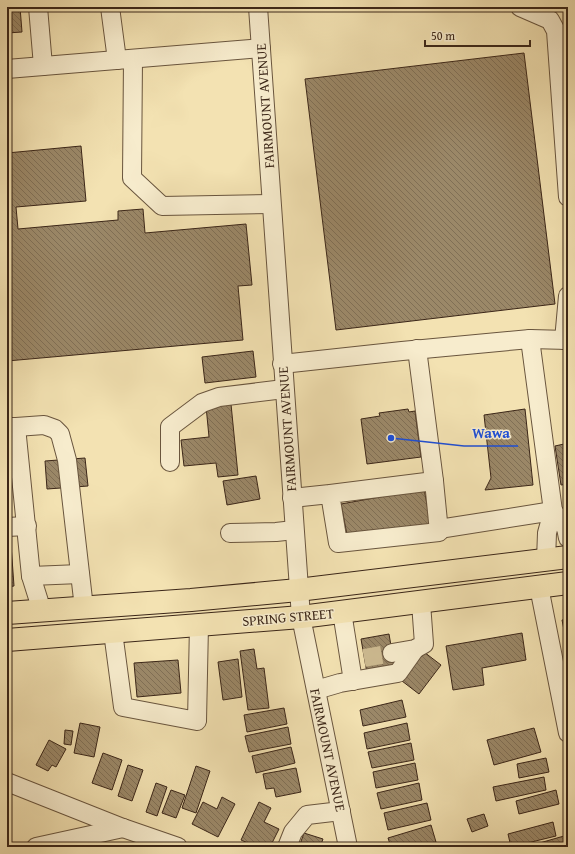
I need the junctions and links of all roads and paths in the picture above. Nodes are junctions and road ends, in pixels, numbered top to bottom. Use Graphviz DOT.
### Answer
graph roads {
  1 [pos="38,7"];
  2 [pos="110,7"];
  3 [pos="258,7"];
  4 [pos="520,7"];
  5 [pos="261,48"];
  6 [pos="125,59"];
  7 [pos="43,66"];
  8 [pos="7,69"];
  9 [pos="568,197"];
  10 [pos="272,204"];
  11 [pos="568,296"];
  12 [pos="530,339"];
  13 [pos="566,340"];
  14 [pos="417,349"];
  15 [pos="282,364"];
  16 [pos="284,390"];
  17 [pos="11,427"];
  18 [pos="170,462"];
  19 [pos="434,481"];
  20 [pos="330,494"];
  21 [pos="292,498"];
  22 [pos="553,510"];
  23 [pos="27,526"];
  24 [pos="7,527"];
  25 [pos="439,528"];
  26 [pos="294,530"];
  27 [pos="230,533"];
  28 [pos="568,538"];
  29 [pos="568,557"];
  30 [pos="546,560"];
  31 [pos="80,574"];
  32 [pos="31,576"];
  33 [pos="568,583"];
  34 [pos="539,587"];
  35 [pos="298,590"];
  36 [pos="421,602"];
  37 [pos="84,608"];
  38 [pos="42,611"];
  39 [pos="342,612"];
  40 [pos="7,613"];
  41 [pos="301,617"];
  42 [pos="199,625"];
  43 [pos="113,632"];
  44 [pos="7,640"];
  45 [pos="415,649"];
  46 [pos="392,653"];
  47 [pos="353,681"];
  48 [pos="316,690"];
  49 [pos="568,733"];
  50 [pos="7,782"];
  51 [pos="341,811"];
  52 [pos="123,828"];
  53 [pos="59,844"];
  54 [pos="36,847"];
  55 [pos="178,847"];
  56 [pos="287,847"];
  57 [pos="348,847"];
  1 -- 7 [label="street"];
  2 -- 6 [label="street"];
  3 -- 5 [label="street, FAIRMOUNT AVENUE"];
  4 -- 9 [label="street"];
  5 -- 6 [label="street"];
  5 -- 10 [label="street, FAIRMOUNT AVENUE"];
  6 -- 7 [label="street"];
  6 -- 10 [label="street"];
  7 -- 8 [label="street"];
  10 -- 15 [label="street, FAIRMOUNT AVENUE"];
  11 -- 13 [label="street"];
  12 -- 13 [label="street"];
  12 -- 14 [label="street"];
  12 -- 22 [label="street"];
  14 -- 15 [label="street"];
  14 -- 19 [label="street"];
  15 -- 16 [label="street, FAIRMOUNT AVENUE"];
  16 -- 18 [label="street"];
  16 -- 21 [label="street, FAIRMOUNT AVENUE"];
  17 -- 23 [label="street"];
  17 -- 31 [label="street"];
  19 -- 20 [label="street"];
  19 -- 25 [label="street"];
  20 -- 21 [label="street"];
  20 -- 25 [label="street"];
  21 -- 26 [label="street, FAIRMOUNT AVENUE"];
  22 -- 25 [label="street"];
  22 -- 28 [label="street"];
  22 -- 30 [label="street"];
  23 -- 24 [label="street"];
  23 -- 32 [label="street"];
  26 -- 27 [label="street"];
  26 -- 35 [label="street, FAIRMOUNT AVENUE"];
  29 -- 30 [label="highway, SPRING STREET"];
  30 -- 35 [label="highway, SPRING STREET"];
  31 -- 32 [label="street"];
  31 -- 37 [label="street"];
  32 -- 38 [label="street"];
  33 -- 34 [label="highway, SPRING STREET"];
  34 -- 36 [label="highway, SPRING STREET"];
  34 -- 49 [label="street"];
  35 -- 37 [label="highway, SPRING STREET"];
  35 -- 41 [label="street, FAIRMOUNT AVENUE"];
  36 -- 39 [label="highway, SPRING STREET"];
  36 -- 45 [label="street"];
  37 -- 38 [label="highway, SPRING STREET"];
  38 -- 40 [label="highway, SPRING STREET"];
  39 -- 41 [label="highway, SPRING STREET"];
  39 -- 47 [label="street"];
  41 -- 42 [label="highway, SPRING STREET"];
  41 -- 48 [label="street, FAIRMOUNT AVENUE"];
  42 -- 43 [label="highway, SPRING STREET"];
  42 -- 43 [label="street"];
  43 -- 44 [label="highway, SPRING STREET"];
  45 -- 46 [label="street"];
  45 -- 47 [label="street"];
  47 -- 48 [label="street"];
  48 -- 51 [label="street, FAIRMOUNT AVENUE"];
  50 -- 52 [label="street"];
  51 -- 56 [label="street"];
  51 -- 57 [label="street, FAIRMOUNT AVENUE"];
  52 -- 53 [label="street"];
  52 -- 55 [label="street"];
  53 -- 54 [label="street"];
}
